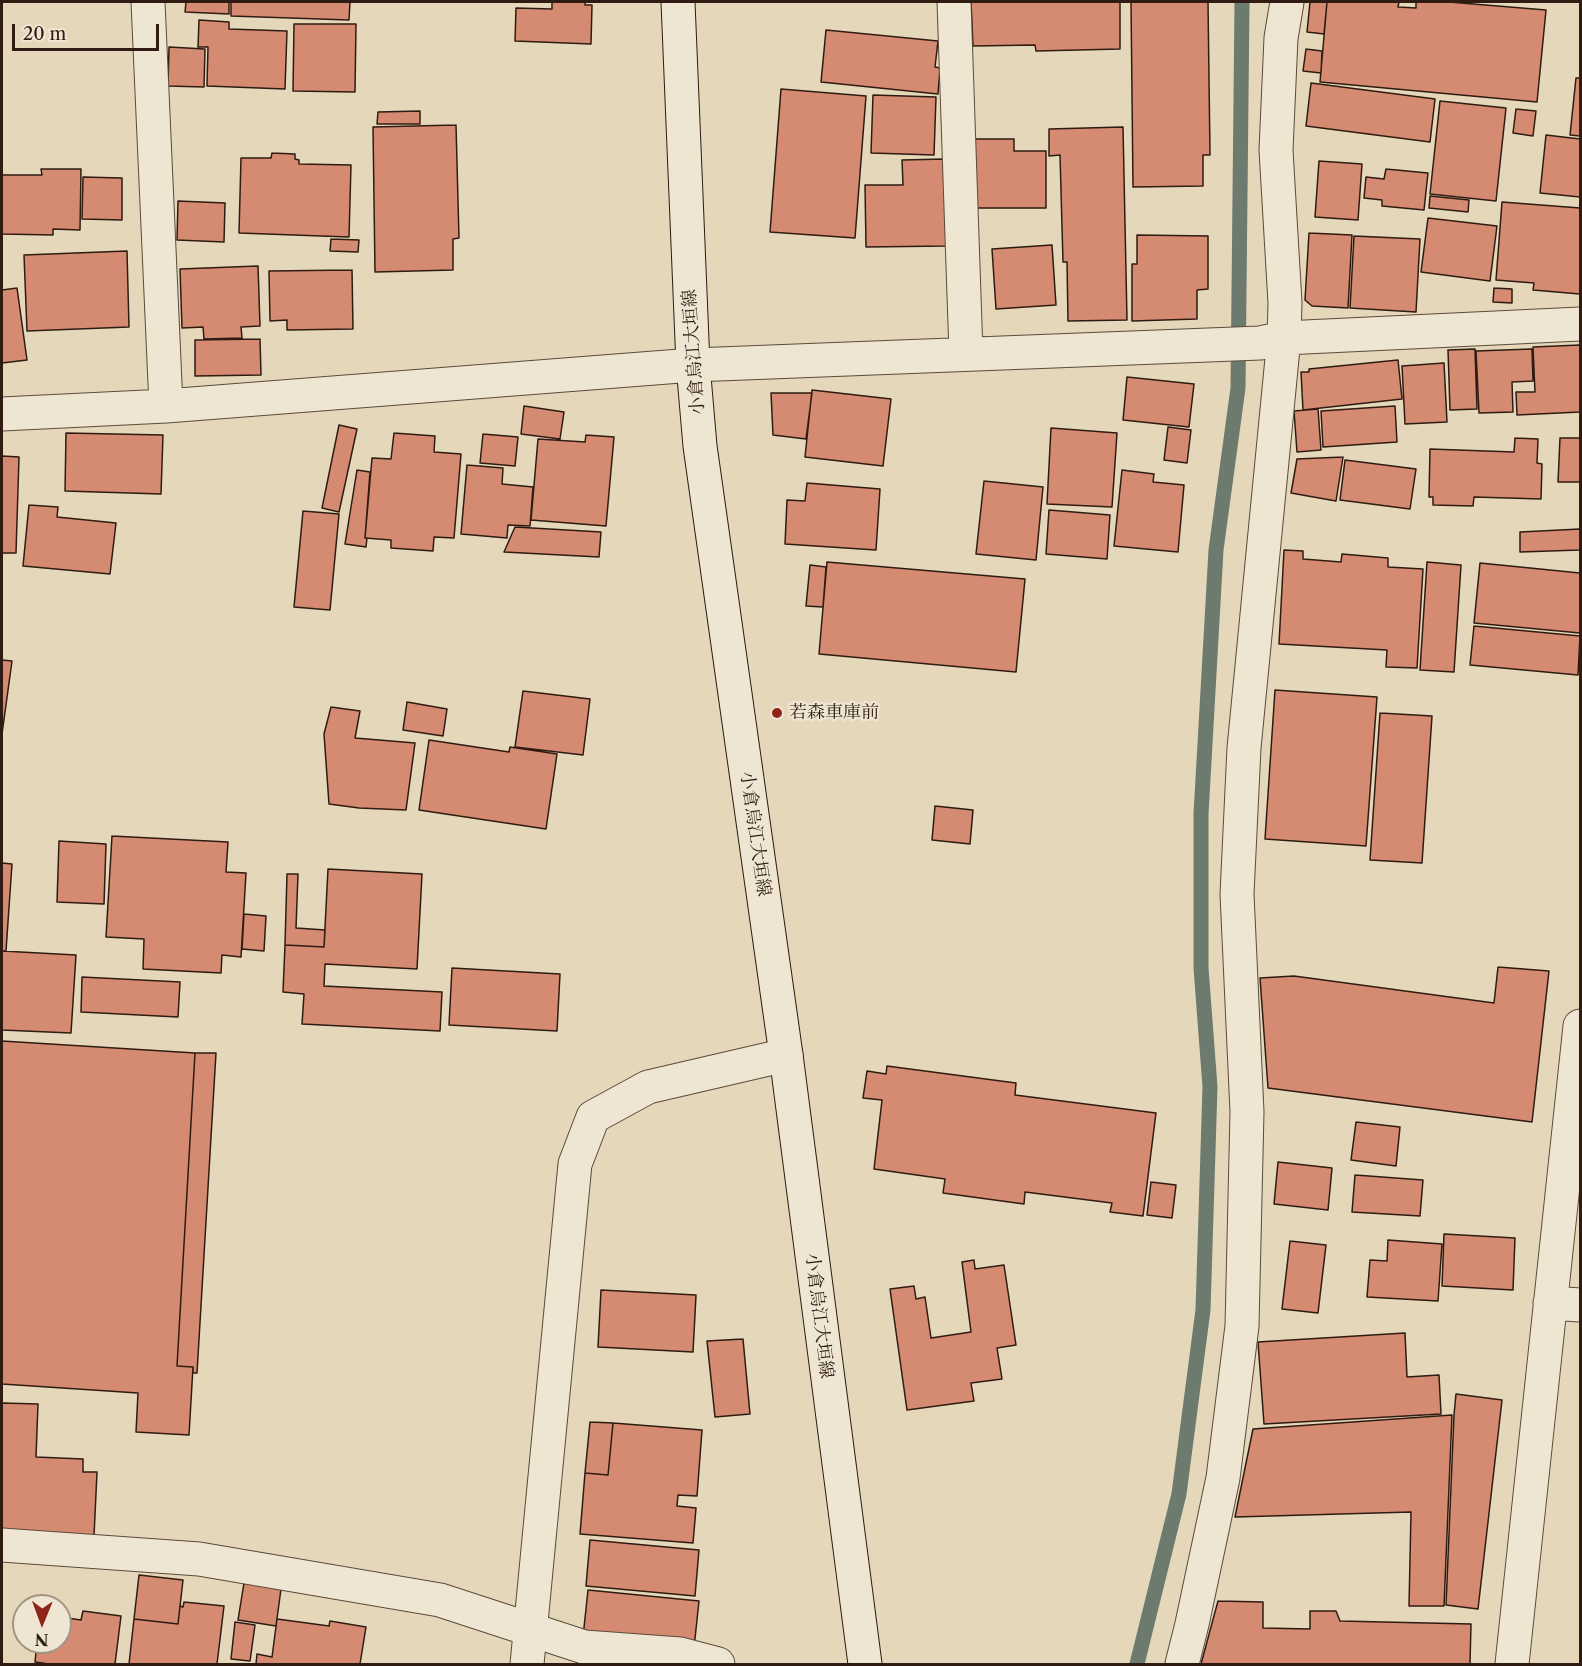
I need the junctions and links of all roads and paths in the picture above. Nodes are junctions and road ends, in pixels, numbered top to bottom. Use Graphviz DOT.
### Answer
graph roads {
  1 [pos="148,2"];
  2 [pos="678,2"];
  3 [pos="954,2"];
  4 [pos="1287,2"];
  5 [pos="1581,324"];
  6 [pos="1272,340"];
  7 [pos="966,354"];
  8 [pos="693,365"];
  9 [pos="166,406"];
  10 [pos="2,414"];
  11 [pos="1581,1026"];
  12 [pos="786,1055"];
  13 [pos="1575,1128"];
  14 [pos="1565,1304"];
  15 [pos="2,1545"];
  16 [pos="531,1630"];
  17 [pos="527,1665"];
  18 [pos="718,1665"];
  19 [pos="865,1665"];
  20 [pos="1182,1665"];
  21 [pos="1512,1665"];
  1 -- 9 [label="street"];
  2 -- 8 [label="street, 小倉烏江大垣線"];
  3 -- 7 [label="street"];
  4 -- 6 [label="street"];
  5 -- 6 [label="street"];
  6 -- 7 [label="street"];
  6 -- 20 [label="street"];
  7 -- 8 [label="street"];
  8 -- 9 [label="street"];
  8 -- 12 [label="street, 小倉烏江大垣線"];
  9 -- 10 [label="street"];
  11 -- 13 [label="street"];
  12 -- 16 [label="street"];
  12 -- 19 [label="street, 小倉烏江大垣線"];
  13 -- 14 [label="street"];
  14 -- 21 [label="street"];
  15 -- 16 [label="street"];
  16 -- 17 [label="street"];
  16 -- 18 [label="street"];
}
